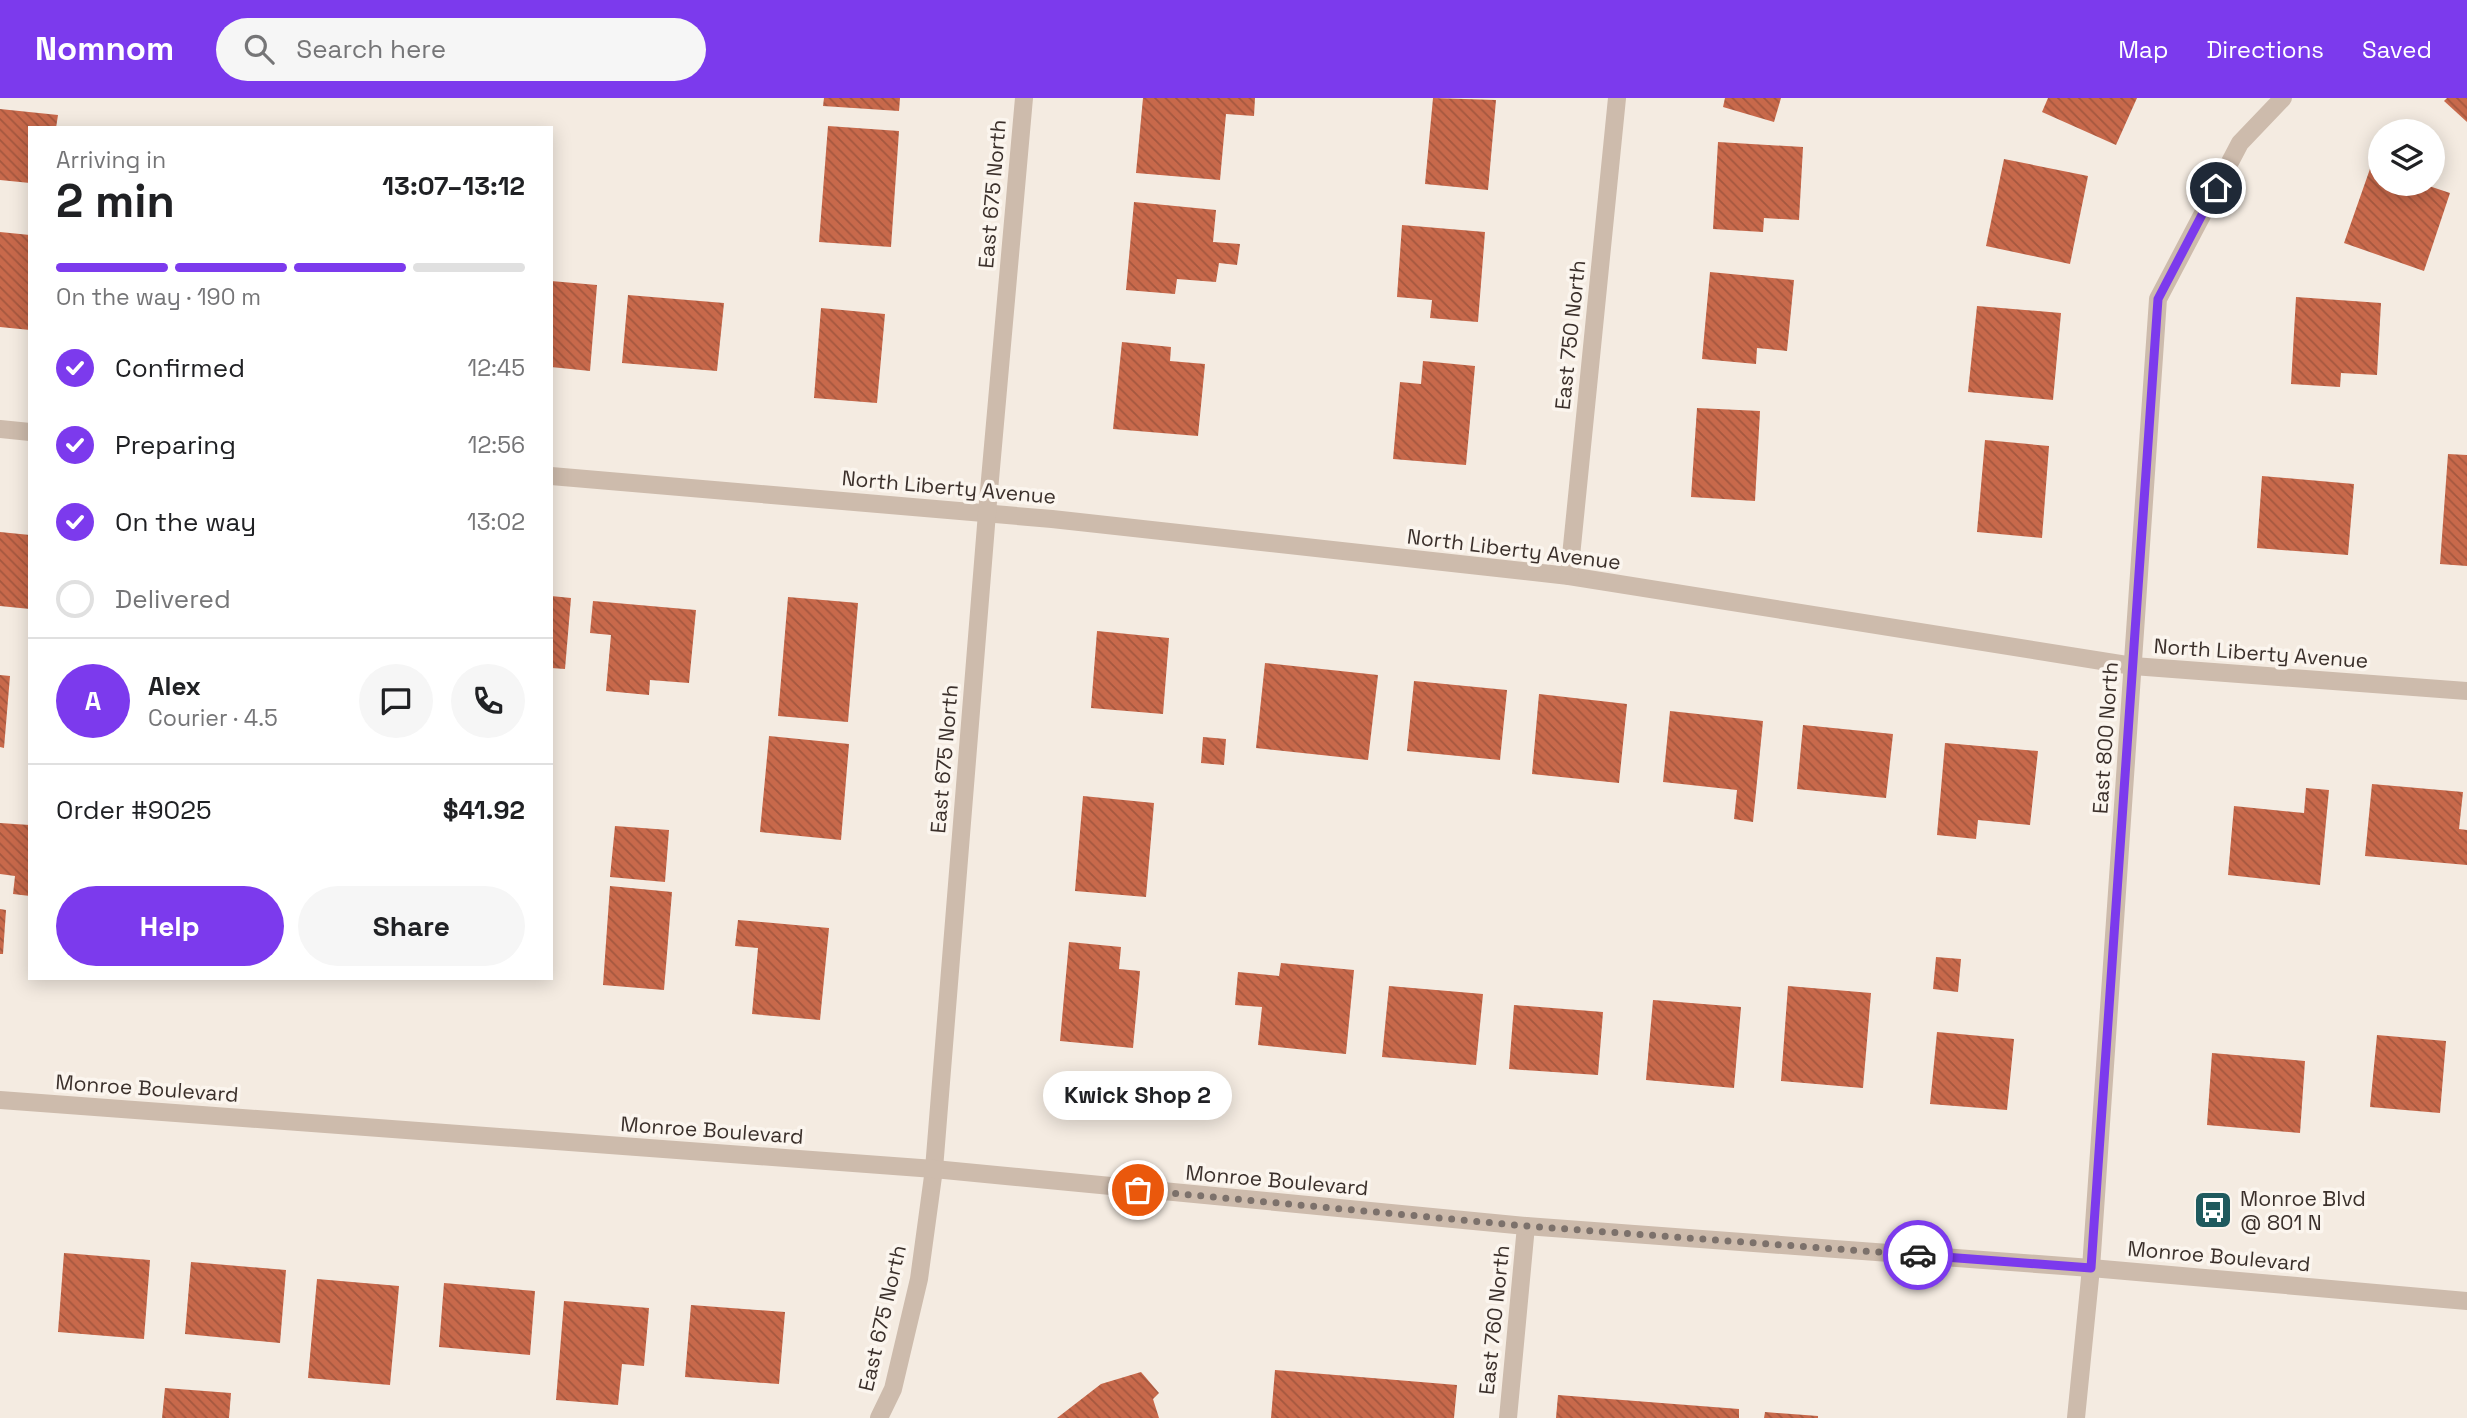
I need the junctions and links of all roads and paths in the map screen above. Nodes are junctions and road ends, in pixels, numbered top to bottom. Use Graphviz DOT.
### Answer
graph roads {
  1 [pos="1024,98"];
  2 [pos="1617,98"];
  3 [pos="2283,98"];
  4 [pos="0,429"];
  5 [pos="28,432"];
  6 [pos="553,476"];
  7 [pos="987,513"];
  8 [pos="1569,576"];
  9 [pos="2133,666"];
  10 [pos="2467,691"];
  11 [pos="0,1100"];
  12 [pos="934,1170"];
  13 [pos="1526,1226"];
  14 [pos="2091,1268"];
  15 [pos="2467,1301"];
  16 [pos="879,1418"];
  17 [pos="1508,1418"];
  18 [pos="2076,1418"];
  1 -- 7 [label="street, East 675 North"];
  2 -- 8 [label="street, East 750 North"];
  3 -- 9 [label="street, East 800 North"];
  4 -- 5 [label="street"];
  6 -- 7 [label="street, North Liberty Avenue"];
  7 -- 8 [label="street, North Liberty Avenue"];
  7 -- 12 [label="street, East 675 North"];
  8 -- 9 [label="street, North Liberty Avenue"];
  9 -- 10 [label="street, North Liberty Avenue"];
  9 -- 14 [label="street, East 800 North"];
  11 -- 12 [label="street, Monroe Boulevard"];
  12 -- 13 [label="street, Monroe Boulevard"];
  12 -- 16 [label="street, East 675 North"];
  13 -- 14 [label="street, Monroe Boulevard"];
  13 -- 17 [label="street, East 760 North"];
  14 -- 15 [label="street, Monroe Boulevard"];
  14 -- 18 [label="street, East 800 North"];
}
